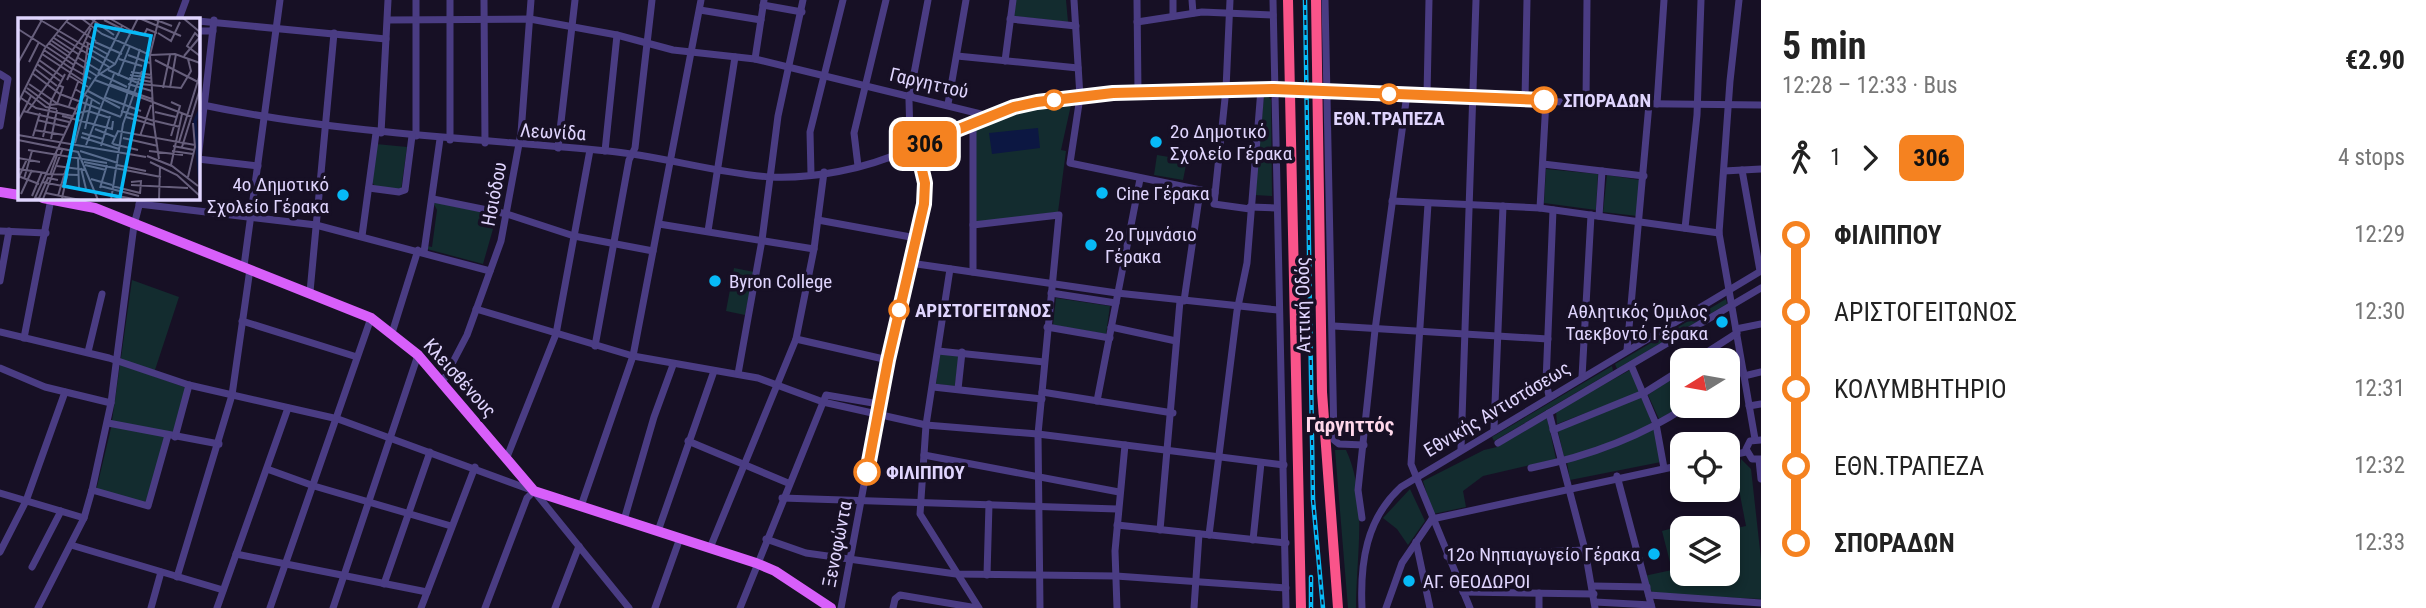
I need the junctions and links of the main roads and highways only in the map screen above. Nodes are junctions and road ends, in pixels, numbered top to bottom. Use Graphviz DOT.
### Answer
graph roads {
  1 [pos="1288,0"];
  2 [pos="1316,0"];
  3 [pos="0,192"];
  4 [pos="18,195"];
  5 [pos="57,200"];
  6 [pos="831,608"];
  7 [pos="1301,608"];
  8 [pos="1338,608"];
  1 -- 7 [label="highway, Αττική Οδός"];
  2 -- 8 [label="highway, Αττική Οδός"];
  3 -- 4 [label="main road"];
  5 -- 6 [label="main road, Κλεισθένους"];
}
